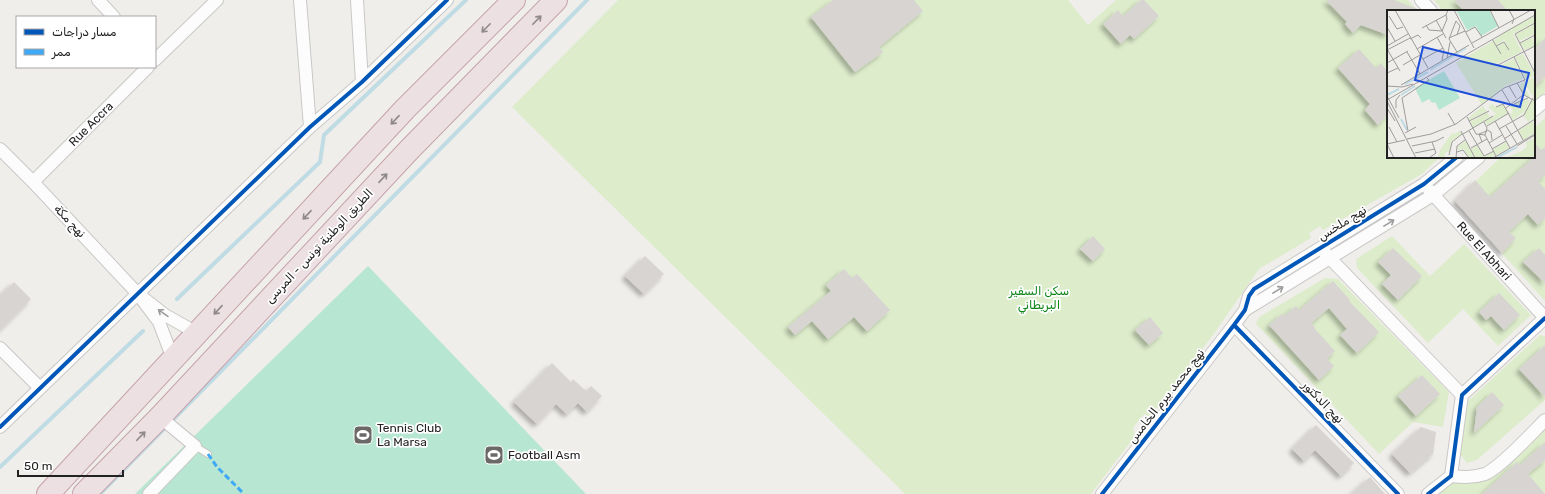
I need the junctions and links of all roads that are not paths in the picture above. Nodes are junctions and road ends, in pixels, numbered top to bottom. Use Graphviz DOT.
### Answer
graph roads {
  1 [pos="98,0"];
  2 [pos="217,0"];
  3 [pos="300,0"];
  4 [pos="356,0"];
  5 [pos="447,0"];
  6 [pos="514,0"];
  7 [pos="556,0"];
  8 [pos="1421,0"];
  9 [pos="1430,10"];
  10 [pos="113,16"];
  11 [pos="156,59"];
  12 [pos="147,68"];
  13 [pos="362,82"];
  14 [pos="1545,101"];
  15 [pos="1535,109"];
  16 [pos="310,127"];
  17 [pos="0,149"];
  18 [pos="1456,158"];
  19 [pos="1478,158"];
  20 [pos="33,182"];
  21 [pos="1424,184"];
  22 [pos="1434,196"];
  23 [pos="1322,248"];
  24 [pos="1330,259"];
  25 [pos="138,294"];
  26 [pos="1245,310"];
  27 [pos="1545,318"];
  28 [pos="1234,325"];
  29 [pos="197,333"];
  30 [pos="0,348"];
  31 [pos="173,359"];
  32 [pos="40,388"];
  33 [pos="1462,395"];
  34 [pos="160,417"];
  35 [pos="1545,420"];
  36 [pos="0,427"];
  37 [pos="195,446"];
  38 [pos="208,454"];
  39 [pos="1451,476"];
  40 [pos="48,494"];
  41 [pos="84,494"];
  42 [pos="149,494"];
  43 [pos="1102,494"];
  44 [pos="1398,494"];
  45 [pos="1428,494"];
  1 -- 10 [label="street"];
  2 -- 11 [label="street"];
  3 -- 16 [label="street"];
  4 -- 13 [label="street"];
  5 -- 13 [label="street"];
  6 -- 29 [label="highway, one-way"];
  34 -- 7 [label="highway, الطريق الوطنية تونس - المرسى, one-way"];
  8 -- 9 [label="street"];
  12 -- 20 [label="street, Rue Accra"];
  13 -- 16 [label="street"];
  14 -- 15 [label="street"];
  16 -- 25 [label="street"];
  17 -- 20 [label="street, نهج مكة"];
  18 -- 21 [label="street, نهج ملخس"];
  19 -- 22 [label="street, نهج ملخس"];
  20 -- 25 [label="street, نهج مكة"];
  21 -- 22 [label="street, Rue El Abhari"];
  21 -- 23 [label="street, نهج ملخس"];
  24 -- 22 [label="street, نهج ملخس, one-way"];
  22 -- 27 [label="street, Rue El Abhari"];
  23 -- 24 [label="street"];
  23 -- 26 [label="street, نهج ملخس"];
  26 -- 24 [label="street, نهج ملخس, one-way"];
  24 -- 33 [label="street"];
  29 -- 25 [label="street, one-way"];
  25 -- 31 [label="street"];
  25 -- 32 [label="street"];
  26 -- 28 [label="street, نهج محمد بيرم الخامس"];
  27 -- 33 [label="street"];
  28 -- 43 [label="street, نهج محمد بيرم الخامس"];
  28 -- 44 [label="street, نهج الدكتور"];
  29 -- 31 [label="highway"];
  30 -- 32 [label="street"];
  31 -- 40 [label="highway"];
  32 -- 36 [label="street"];
  33 -- 39 [label="street"];
  34 -- 37 [label="street"];
  41 -- 34 [label="highway, الطريق الوطنية تونس - المرسى, one-way"];
  35 -- 39 [label="street"];
  37 -- 38 [label="lane"];
  37 -- 42 [label="street"];
  39 -- 45 [label="street"];
}
